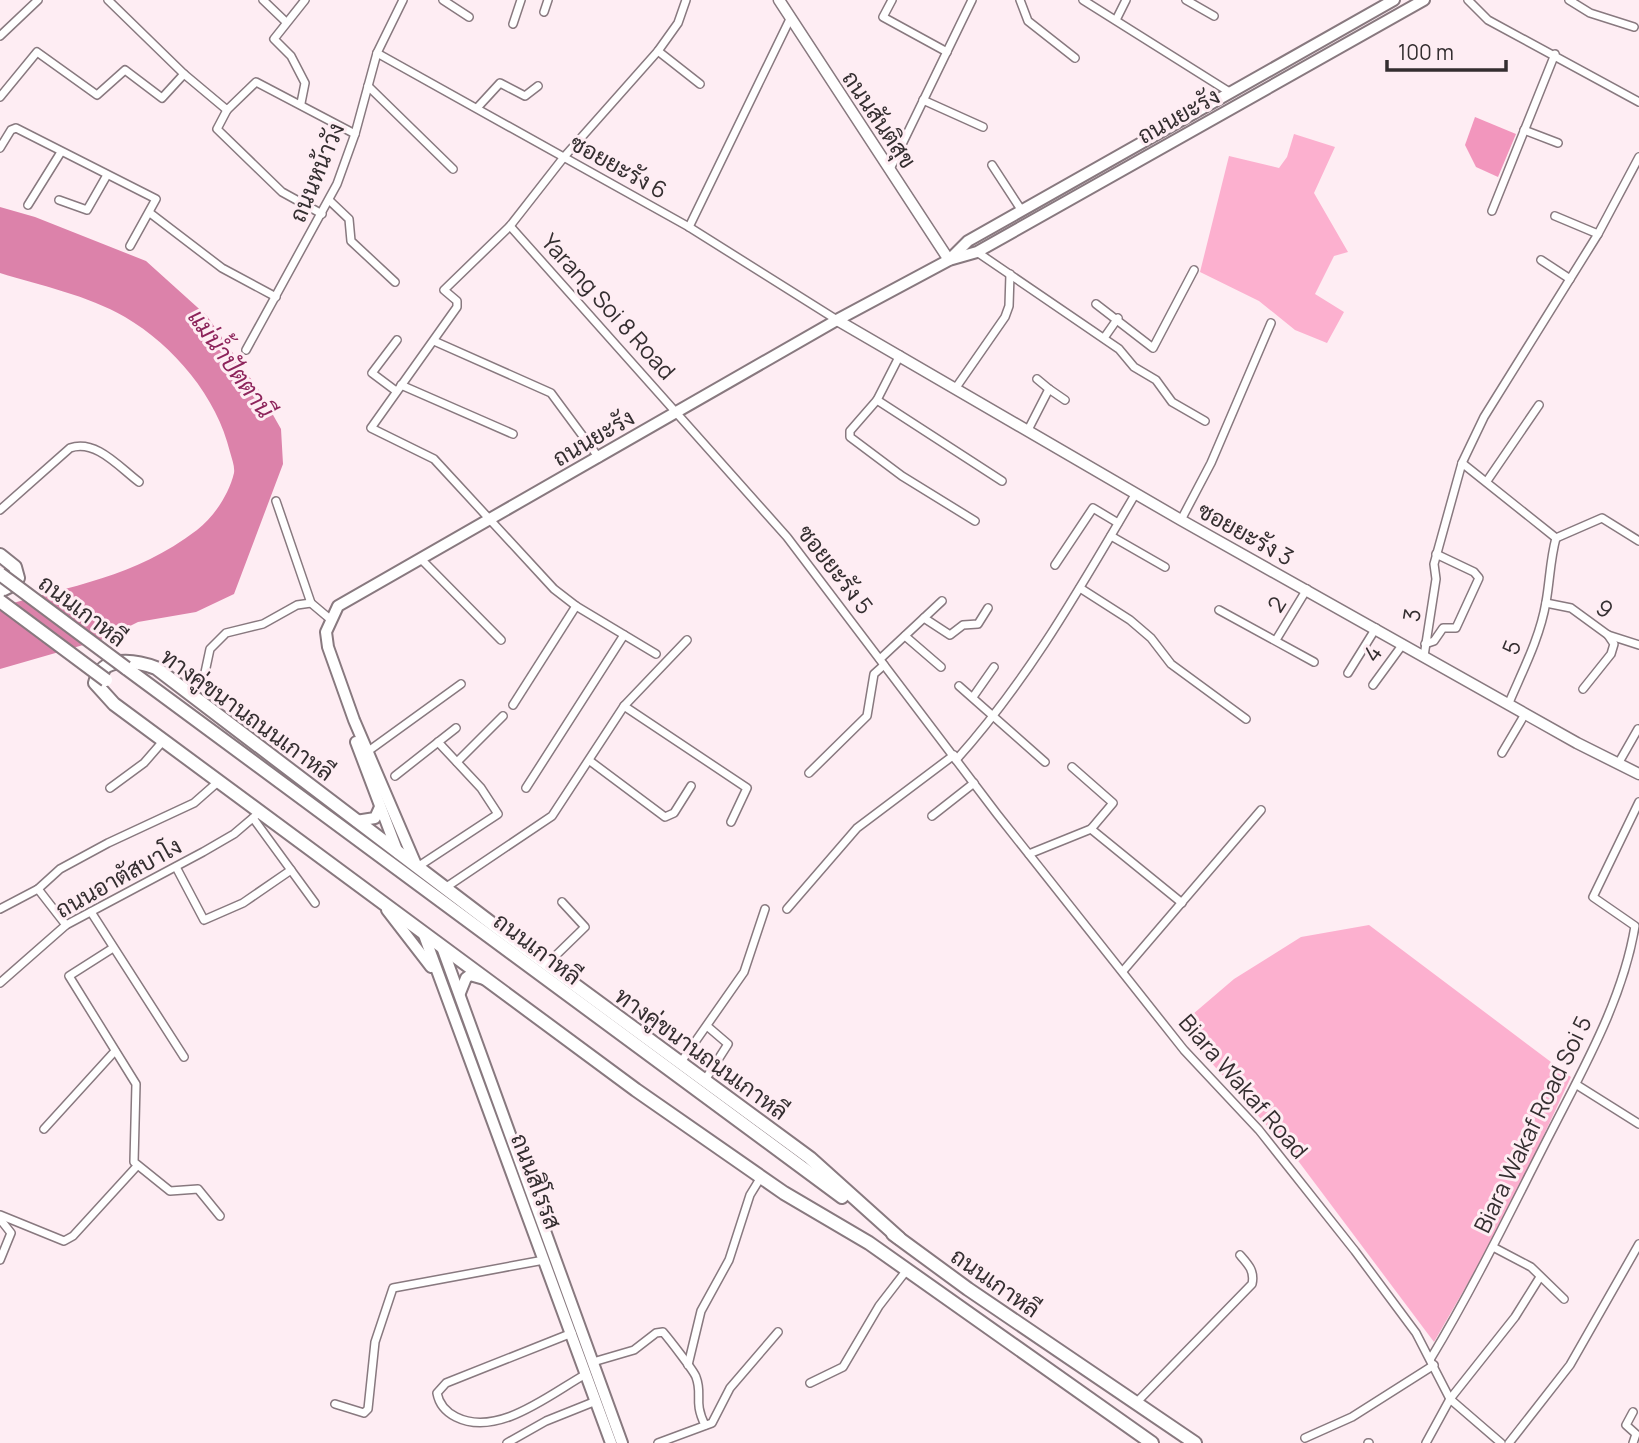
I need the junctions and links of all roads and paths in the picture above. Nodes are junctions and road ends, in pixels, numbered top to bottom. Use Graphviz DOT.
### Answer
graph roads {
  1 [pos="38,0"];
  2 [pos="108,0"];
  3 [pos="263,0"];
  4 [pos="305,0"];
  5 [pos="403,0"];
  6 [pos="443,0"];
  7 [pos="522,0"];
  8 [pos="548,0"];
  9 [pos="686,0"];
  10 [pos="779,0"];
  11 [pos="892,0"];
  12 [pos="972,0"];
  13 [pos="1020,0"];
  14 [pos="1083,0"];
  15 [pos="1126,0"];
  16 [pos="1186,0"];
  17 [pos="1394,0"];
  18 [pos="1424,0"];
  19 [pos="1468,0"];
  20 [pos="1569,0"];
  21 [pos="1381,3"];
  22 [pos="544,12"];
  23 [pos="1214,16"];
  24 [pos="469,17"];
  25 [pos="790,19"];
  26 [pos="1116,20"];
  27 [pos="286,22"];
  28 [pos="513,24"];
  29 [pos="1634,27"];
  30 [pos="0,36"];
  31 [pos="658,51"];
  32 [pos="947,52"];
  33 [pos="377,53"];
  34 [pos="1555,54"];
  35 [pos="1075,58"];
  36 [pos="184,74"];
  37 [pos="700,84"];
  38 [pos="368,86"];
  39 [pos="538,86"];
  40 [pos="1232,93"];
  41 [pos="0,97"];
  42 [pos="923,100"];
  43 [pos="1639,102"];
  44 [pos="301,103"];
  45 [pos="477,108"];
  46 [pos="227,110"];
  47 [pos="983,127"];
  48 [pos="1524,130"];
  49 [pos="355,134"];
  50 [pos="1558,143"];
  51 [pos="0,148"];
  52 [pos="61,152"];
  53 [pos="1122,155"];
  54 [pos="564,157"];
  55 [pos="1639,157"];
  56 [pos="992,165"];
  57 [pos="1128,167"];
  58 [pos="453,169"];
  59 [pos="890,169"];
  60 [pos="107,175"];
  61 [pos="59,200"];
  62 [pos="329,200"];
  63 [pos="29,205"];
  64 [pos="1022,211"];
  65 [pos="1492,211"];
  66 [pos="150,213"];
  67 [pos="322,214"];
  68 [pos="1555,216"];
  69 [pos="510,226"];
  70 [pos="689,227"];
  71 [pos="1598,234"];
  72 [pos="130,246"];
  73 [pos="977,252"];
  74 [pos="948,260"];
  75 [pos="1541,260"];
  76 [pos="1194,270"];
  77 [pos="1010,274"];
  78 [pos="1570,279"];
  79 [pos="396,282"];
  80 [pos="276,297"];
  81 [pos="1097,304"];
  82 [pos="1118,318"];
  83 [pos="837,320"];
  84 [pos="1271,323"];
  85 [pos="1104,338"];
  86 [pos="397,341"];
  87 [pos="434,341"];
  88 [pos="246,350"];
  89 [pos="900,355"];
  90 [pos="1037,379"];
  91 [pos="398,388"];
  92 [pos="955,389"];
  93 [pos="1049,389"];
  94 [pos="877,400"];
  95 [pos="1065,400"];
  96 [pos="1539,405"];
  97 [pos="680,412"];
  98 [pos="1205,421"];
  99 [pos="1028,430"];
  100 [pos="513,434"];
  101 [pos="600,458"];
  102 [pos="1462,463"];
  103 [pos="1002,481"];
  104 [pos="1487,481"];
  105 [pos="139,482"];
  106 [pos="1136,493"];
  107 [pos="276,501"];
  108 [pos="0,510"];
  109 [pos="489,520"];
  110 [pos="1181,520"];
  111 [pos="975,521"];
  112 [pos="1118,523"];
  113 [pos="1111,536"];
  114 [pos="1556,538"];
  115 [pos="1639,541"];
  116 [pos="1436,554"];
  117 [pos="0,555"];
  118 [pos="421,559"];
  119 [pos="1055,565"];
  120 [pos="1165,567"];
  121 [pos="0,574"];
  122 [pos="1080,588"];
  123 [pos="1308,589"];
  124 [pos="0,591"];
  125 [pos="0,601"];
  126 [pos="942,601"];
  127 [pos="311,603"];
  128 [pos="1546,603"];
  129 [pos="576,606"];
  130 [pos="988,608"];
  131 [pos="1219,610"];
  132 [pos="924,618"];
  133 [pos="330,619"];
  134 [pos="1376,628"];
  135 [pos="624,635"];
  136 [pos="1608,635"];
  137 [pos="905,636"];
  138 [pos="500,640"];
  139 [pos="687,640"];
  140 [pos="1276,640"];
  141 [pos="1403,644"];
  142 [pos="1425,644"];
  143 [pos="1639,645"];
  144 [pos="656,654"];
  145 [pos="1424,656"];
  146 [pos="882,662"];
  147 [pos="1314,662"];
  148 [pos="941,667"];
  149 [pos="994,667"];
  150 [pos="126,668"];
  151 [pos="1348,673"];
  152 [pos="106,680"];
  153 [pos="461,684"];
  154 [pos="1373,685"];
  155 [pos="959,686"];
  156 [pos="1583,689"];
  157 [pos="344,692"];
  158 [pos="191,695"];
  159 [pos="973,697"];
  160 [pos="513,705"];
  161 [pos="1508,705"];
  162 [pos="624,706"];
  163 [pos="1525,714"];
  164 [pos="503,716"];
  165 [pos="996,716"];
  166 [pos="1246,719"];
  167 [pos="456,727"];
  168 [pos="1638,729"];
  169 [pos="164,740"];
  170 [pos="438,742"];
  171 [pos="367,752"];
  172 [pos="1502,753"];
  173 [pos="955,757"];
  174 [pos="590,761"];
  175 [pos="457,762"];
  176 [pos="1045,762"];
  177 [pos="1619,764"];
  178 [pos="1072,767"];
  179 [pos="809,773"];
  180 [pos="1639,774"];
  181 [pos="395,776"];
  182 [pos="220,781"];
  183 [pos="974,783"];
  184 [pos="691,786"];
  185 [pos="110,788"];
  186 [pos="526,788"];
  187 [pos="1639,802"];
  188 [pos="380,807"];
  189 [pos="1261,810"];
  190 [pos="257,815"];
  191 [pos="932,816"];
  192 [pos="356,821"];
  193 [pos="731,822"];
  194 [pos="1091,829"];
  195 [pos="398,853"];
  196 [pos="1029,854"];
  197 [pos="419,865"];
  198 [pos="176,867"];
  199 [pos="290,870"];
  200 [pos="445,888"];
  201 [pos="38,889"];
  202 [pos="562,902"];
  203 [pos="315,903"];
  204 [pos="1182,903"];
  205 [pos="382,904"];
  206 [pos="0,909"];
  207 [pos="765,909"];
  208 [pos="787,909"];
  209 [pos="91,912"];
  210 [pos="66,925"];
  211 [pos="424,935"];
  212 [pos="442,947"];
  213 [pos="113,948"];
  214 [pos="547,964"];
  215 [pos="1124,971"];
  216 [pos="439,977"];
  217 [pos="486,979"];
  218 [pos="0,983"];
  219 [pos="459,997"];
  220 [pos="707,1026"];
  221 [pos="115,1051"];
  222 [pos="184,1058"];
  223 [pos="681,1062"];
  224 [pos="705,1080"];
  225 [pos="1577,1084"];
  226 [pos="1639,1124"];
  227 [pos="44,1129"];
  228 [pos="137,1166"];
  229 [pos="761,1177"];
  230 [pos="220,1216"];
  231 [pos="0,1217"];
  232 [pos="899,1238"];
  233 [pos="869,1242"];
  234 [pos="1639,1244"];
  235 [pos="1493,1247"];
  236 [pos="1240,1255"];
  237 [pos="0,1260"];
  238 [pos="544,1260"];
  239 [pos="906,1271"];
  240 [pos="1540,1277"];
  241 [pos="968,1289"];
  242 [pos="1564,1299"];
  243 [pos="975,1319"];
  244 [pos="778,1332"];
  245 [pos="572,1333"];
  246 [pos="1433,1361"];
  247 [pos="593,1362"];
  248 [pos="688,1365"];
  249 [pos="586,1374"];
  250 [pos="810,1383"];
  251 [pos="1106,1384"];
  252 [pos="1450,1399"];
  253 [pos="596,1401"];
  254 [pos="1093,1402"];
  255 [pos="335,1404"];
  256 [pos="1135,1404"];
  257 [pos="1633,1412"];
  258 [pos="705,1425"];
  259 [pos="1305,1438"];
  260 [pos="507,1443"];
  261 [pos="611,1443"];
  262 [pos="622,1443"];
  263 [pos="658,1443"];
  264 [pos="1152,1443"];
  265 [pos="1195,1443"];
  266 [pos="1426,1443"];
  267 [pos="1501,1443"];
  268 [pos="1509,1443"];
  269 [pos="1633,1443"];
  1 -- 30 [label="street"];
  2 -- 36 [label="street"];
  3 -- 27 [label="street"];
  4 -- 27 [label="street"];
  5 -- 33 [label="street, ถนนหน้าวัง"];
  6 -- 24 [label="street"];
  7 -- 28 [label="street"];
  8 -- 22 [label="street"];
  9 -- 31 [label="street"];
  10 -- 25 [label="street, ถนนสันติสุข"];
  11 -- 32 [label="street"];
  12 -- 32 [label="street"];
  13 -- 35 [label="street"];
  14 -- 26 [label="street"];
  15 -- 26 [label="street"];
  16 -- 23 [label="street"];
  17 -- 21 [label="main road, ถนนยะรัง"];
  18 -- 57 [label="main road, ถนนยะรัง"];
  19 -- 34 [label="street"];
  20 -- 29 [label="street"];
  21 -- 40 [label="main road, ถนนยะรัง"];
  25 -- 59 [label="street, ถนนสันติสุข"];
  25 -- 70 [label="street"];
  26 -- 40 [label="street"];
  27 -- 44 [label="street"];
  31 -- 37 [label="street"];
  31 -- 54 [label="street"];
  32 -- 42 [label="street"];
  33 -- 38 [label="street, ถนนหน้าวัง"];
  33 -- 45 [label="street, ซอยยะรัง 6"];
  34 -- 43 [label="street"];
  34 -- 48 [label="street"];
  36 -- 41 [label="street"];
  36 -- 46 [label="street"];
  38 -- 49 [label="street, ถนนหน้าวัง"];
  38 -- 58 [label="street"];
  39 -- 45 [label="street"];
  40 -- 53 [label="main road, ถนนยะรัง"];
  42 -- 47 [label="street"];
  42 -- 59 [label="street"];
  44 -- 46 [label="street"];
  44 -- 49 [label="street"];
  45 -- 54 [label="street, ซอยยะรัง 6"];
  46 -- 67 [label="street"];
  48 -- 50 [label="street"];
  48 -- 65 [label="street"];
  49 -- 62 [label="street, ถนนหน้าวัง"];
  51 -- 52 [label="street"];
  52 -- 60 [label="street"];
  52 -- 63 [label="street"];
  53 -- 57 [label="main road"];
  53 -- 64 [label="main road, ถนนยะรัง"];
  54 -- 69 [label="street"];
  54 -- 70 [label="street, ซอยยะรัง 6"];
  55 -- 71 [label="street, 3"];
  56 -- 64 [label="street"];
  57 -- 73 [label="main road, ถนนยะรัง"];
  59 -- 74 [label="street, ถนนสันติสุข"];
  60 -- 61 [label="street"];
  60 -- 66 [label="street"];
  62 -- 67 [label="street, ถนนหน้าวัง"];
  62 -- 79 [label="street"];
  64 -- 74 [label="main road, ถนนยะรัง"];
  66 -- 72 [label="street"];
  66 -- 80 [label="street"];
  67 -- 80 [label="street, ถนนหน้าวัง"];
  68 -- 71 [label="street"];
  69 -- 87 [label="street"];
  69 -- 97 [label="street, Yarang Soi 8 Road"];
  70 -- 83 [label="street, ซอยยะรัง 6"];
  71 -- 78 [label="street, 3"];
  73 -- 74 [label="main road, ถนนยะรัง"];
  73 -- 77 [label="street"];
  74 -- 83 [label="main road, ถนนยะรัง"];
  75 -- 78 [label="street"];
  76 -- 82 [label="street"];
  77 -- 85 [label="street"];
  77 -- 92 [label="street"];
  78 -- 102 [label="street, 3"];
  80 -- 88 [label="street, ถนนหน้าวัง"];
  81 -- 82 [label="street"];
  82 -- 85 [label="street"];
  83 -- 89 [label="street, ซอยยะรัง 3"];
  83 -- 97 [label="main road, ถนนยะรัง"];
  84 -- 110 [label="street"];
  85 -- 98 [label="street"];
  86 -- 91 [label="street"];
  87 -- 91 [label="street"];
  87 -- 101 [label="street"];
  89 -- 92 [label="street, ซอยยะรัง 3"];
  89 -- 94 [label="street"];
  90 -- 93 [label="street"];
  91 -- 100 [label="street"];
  91 -- 109 [label="street"];
  92 -- 99 [label="street, ซอยยะรัง 3"];
  93 -- 95 [label="street"];
  93 -- 99 [label="street"];
  94 -- 103 [label="street"];
  94 -- 111 [label="street"];
  96 -- 104 [label="street"];
  97 -- 101 [label="main road, ถนนยะรัง"];
  97 -- 146 [label="street, ซอยยะรัง 5"];
  99 -- 106 [label="street, ซอยยะรัง 3"];
  101 -- 109 [label="main road, ถนนยะรัง"];
  102 -- 104 [label="street"];
  102 -- 116 [label="street, 3"];
  104 -- 114 [label="street"];
  105 -- 108 [label="street"];
  106 -- 110 [label="street, ซอยยะรัง 3"];
  106 -- 112 [label="street"];
  107 -- 127 [label="street"];
  109 -- 118 [label="main road, ถนนยะรัง"];
  109 -- 129 [label="street"];
  110 -- 123 [label="street, ซอยยะรัง 3"];
  112 -- 113 [label="street"];
  112 -- 119 [label="street"];
  113 -- 120 [label="street"];
  113 -- 122 [label="street"];
  114 -- 115 [label="street"];
  114 -- 128 [label="street, 5"];
  116 -- 142 [label="street, 3"];
  116 -- 142 [label="street"];
  117 -- 124 [label="highway"];
  118 -- 133 [label="main road, ถนนยะรัง"];
  118 -- 138 [label="street"];
  121 -- 150 [label="highway, ถนนเกาหลี, bridge"];
  122 -- 165 [label="street"];
  122 -- 166 [label="street"];
  123 -- 134 [label="street, ซอยยะรัง 3"];
  123 -- 140 [label="street, 2"];
  125 -- 152 [label="highway, ถนนเกาหลี, bridge"];
  126 -- 132 [label="street"];
  127 -- 133 [label="street"];
  127 -- 158 [label="street"];
  128 -- 136 [label="street, 9"];
  128 -- 161 [label="street, 5"];
  129 -- 135 [label="street"];
  129 -- 160 [label="street"];
  130 -- 132 [label="street"];
  131 -- 140 [label="street"];
  132 -- 137 [label="street"];
  133 -- 157 [label="main road"];
  134 -- 141 [label="street, ซอยยะรัง 3"];
  134 -- 151 [label="street"];
  135 -- 144 [label="street"];
  135 -- 186 [label="street"];
  136 -- 143 [label="street, 9"];
  136 -- 156 [label="street"];
  137 -- 146 [label="street"];
  137 -- 148 [label="street"];
  139 -- 162 [label="street"];
  140 -- 147 [label="street"];
  141 -- 145 [label="street, ซอยยะรัง 3"];
  141 -- 154 [label="street, 4"];
  142 -- 145 [label="street, 3"];
  145 -- 161 [label="street, ซอยยะรัง 3"];
  146 -- 173 [label="street, ซอยยะรัง 5"];
  146 -- 179 [label="street"];
  149 -- 159 [label="street"];
  150 -- 192 [label="highway"];
  150 -- 232 [label="highway, ถนนเกาหลี"];
  153 -- 171 [label="street"];
  155 -- 159 [label="street"];
  157 -- 171 [label="main road"];
  157 -- 188 [label="main road"];
  158 -- 169 [label="highway, ทางคู่ขนานถนนเกาหลี"];
  158 -- 192 [label="highway, ทางคู่ขนานถนนเกาหลี"];
  159 -- 165 [label="street"];
  161 -- 163 [label="street, ซอยยะรัง 3"];
  162 -- 174 [label="street"];
  162 -- 193 [label="street"];
  163 -- 172 [label="street"];
  163 -- 177 [label="street, ซอยยะรัง 3"];
  164 -- 175 [label="street"];
  165 -- 173 [label="street"];
  165 -- 176 [label="street"];
  167 -- 170 [label="street"];
  168 -- 177 [label="street"];
  169 -- 182 [label="highway, ทางคู่ขนานถนนเกาหลี"];
  169 -- 185 [label="street"];
  170 -- 175 [label="street"];
  170 -- 181 [label="street"];
  171 -- 197 [label="main road"];
  173 -- 183 [label="street, Biara Wakaf Road"];
  173 -- 208 [label="street"];
  174 -- 184 [label="street"];
  174 -- 200 [label="street"];
  175 -- 197 [label="street"];
  177 -- 180 [label="street, ซอยยะรัง 3"];
  178 -- 194 [label="street"];
  182 -- 190 [label="highway, ทางคู่ขนานถนนเกาหลี"];
  182 -- 201 [label="street"];
  183 -- 191 [label="street"];
  183 -- 196 [label="street, Biara Wakaf Road"];
  187 -- 225 [label="street, Biara Wakaf Road Soi 5"];
  188 -- 192 [label="main road"];
  188 -- 195 [label="main road"];
  189 -- 204 [label="street"];
  190 -- 198 [label="street, ถนนอาตัสบาโง"];
  190 -- 199 [label="street"];
  190 -- 205 [label="highway, ทางคู่ขนานถนนเกาหลี"];
  192 -- 195 [label="highway, ทางคู่ขนานถนนเกาหลี"];
  194 -- 196 [label="street"];
  194 -- 204 [label="street"];
  195 -- 197 [label="highway, ทางคู่ขนานถนนเกาหลี"];
  196 -- 215 [label="street, Biara Wakaf Road"];
  197 -- 200 [label="highway, ทางคู่ขนานถนนเกาหลี"];
  198 -- 199 [label="street"];
  198 -- 209 [label="street, ถนนอาตัสบาโง"];
  199 -- 203 [label="street"];
  200 -- 214 [label="highway, ทางคู่ขนานถนนเกาหลี"];
  201 -- 206 [label="street"];
  201 -- 210 [label="street"];
  202 -- 214 [label="street"];
  204 -- 215 [label="street"];
  205 -- 211 [label="highway, ทางคู่ขนานถนนเกาหลี"];
  205 -- 216 [label="main road"];
  207 -- 220 [label="street"];
  209 -- 210 [label="street, ถนนอาตัสบาโง"];
  209 -- 213 [label="street"];
  210 -- 218 [label="street, ถนนอาตัสบาโง"];
  211 -- 212 [label="highway, ทางคู่ขนานถนนเกาหลี"];
  211 -- 216 [label="main road, ถนนสิโรรส"];
  212 -- 217 [label="highway, ทางคู่ขนานถนนเกาหลี"];
  212 -- 219 [label="main road, ถนนสิโรรส"];
  213 -- 221 [label="street"];
  213 -- 222 [label="street"];
  214 -- 223 [label="highway, ทางคู่ขนานถนนเกาหลี"];
  215 -- 246 [label="street, Biara Wakaf Road"];
  216 -- 238 [label="main road, ถนนสิโรรส"];
  217 -- 219 [label="main road"];
  217 -- 229 [label="highway, ทางคู่ขนานถนนเกาหลี"];
  219 -- 247 [label="main road, ถนนสิโรรส"];
  220 -- 223 [label="street"];
  220 -- 224 [label="street"];
  221 -- 227 [label="street"];
  221 -- 228 [label="street"];
  223 -- 224 [label="highway, ทางคู่ขนานถนนเกาหลี"];
  224 -- 232 [label="highway, ทางคู่ขนานถนนเกาหลี"];
  225 -- 226 [label="street"];
  225 -- 235 [label="street, Biara Wakaf Road Soi 5"];
  228 -- 230 [label="street"];
  228 -- 231 [label="street"];
  229 -- 233 [label="highway, ทางคู่ขนานถนนเกาหลี"];
  229 -- 248 [label="street"];
  231 -- 237 [label="street"];
  232 -- 241 [label="highway, ถนนเกาหลี"];
  233 -- 239 [label="highway, ถนนเกาหลี"];
  234 -- 268 [label="street"];
  235 -- 240 [label="street"];
  235 -- 246 [label="street, Biara Wakaf Road Soi 5"];
  236 -- 256 [label="street"];
  238 -- 245 [label="main road, ถนนสิโรรส"];
  238 -- 255 [label="street"];
  239 -- 243 [label="highway, ถนนเกาหลี"];
  239 -- 250 [label="street"];
  240 -- 242 [label="street"];
  240 -- 252 [label="street"];
  241 -- 243 [label="highway"];
  241 -- 251 [label="highway, ถนนเกาหลี"];
  243 -- 254 [label="highway, ถนนเกาหลี"];
  244 -- 258 [label="street"];
  245 -- 249 [label="main road, ถนนสิโรรส"];
  245 -- 249 [label="street"];
  246 -- 252 [label="street, Biara Wakaf Road"];
  246 -- 259 [label="street"];
  247 -- 248 [label="street"];
  247 -- 262 [label="main road, ถนนสิโรรส"];
  248 -- 258 [label="street"];
  249 -- 253 [label="main road, ถนนสิโรรส"];
  251 -- 254 [label="highway"];
  251 -- 256 [label="highway, ถนนเกาหลี"];
  252 -- 266 [label="street"];
  252 -- 267 [label="street, Biara Wakaf Road"];
  253 -- 260 [label="street"];
  253 -- 261 [label="main road, ถนนสิโรรส"];
  254 -- 264 [label="highway, ถนนเกาหลี"];
  256 -- 265 [label="highway, ถนนเกาหลี"];
  257 -- 269 [label="street"];
  258 -- 263 [label="street"];
}
